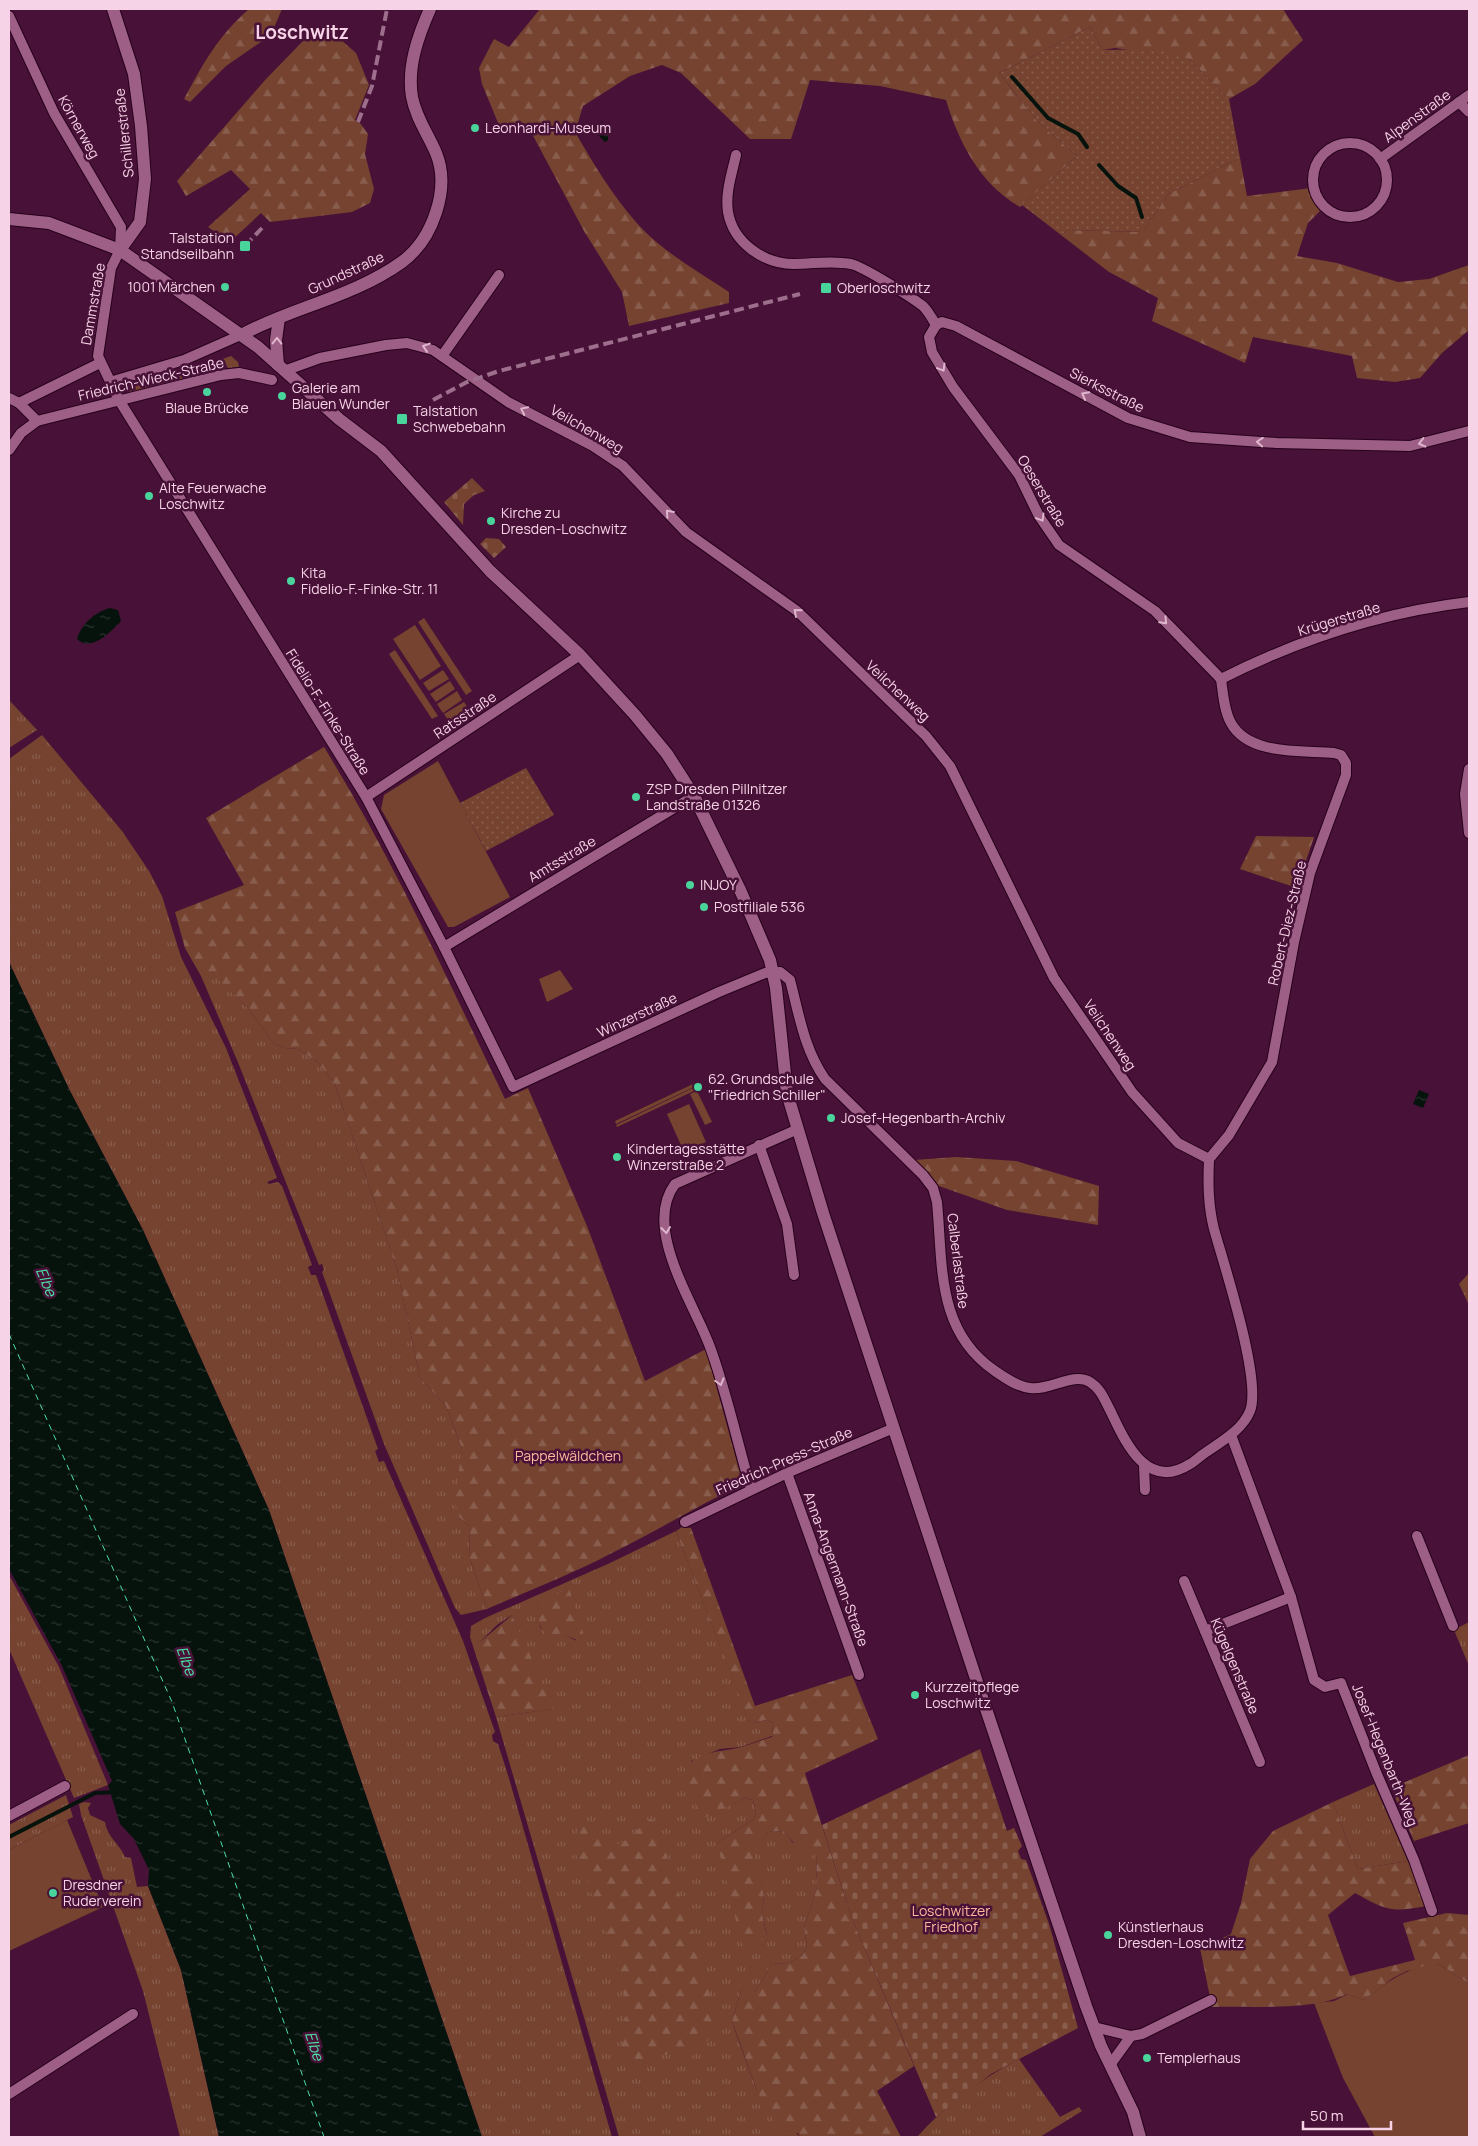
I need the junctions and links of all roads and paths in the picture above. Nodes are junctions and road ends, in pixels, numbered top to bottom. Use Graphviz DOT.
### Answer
graph roads {
  1 [pos="113,9"];
  2 [pos="430,9"];
  3 [pos="9,16"];
  4 [pos="1469,95"];
  5 [pos="1459,102"];
  6 [pos="1469,112"];
  7 [pos="736,155"];
  8 [pos="1380,159"];
  9 [pos="9,219"];
  10 [pos="120,250"];
  11 [pos="500,275"];
  12 [pos="279,318"];
  13 [pos="936,325"];
  14 [pos="243,334"];
  15 [pos="442,356"];
  16 [pos="100,364"];
  17 [pos="281,368"];
  18 [pos="272,380"];
  19 [pos="110,382"];
  20 [pos="9,398"];
  21 [pos="119,400"];
  22 [pos="19,402"];
  23 [pos="37,421"];
  24 [pos="1469,431"];
  25 [pos="9,450"];
  26 [pos="1469,602"];
  27 [pos="580,655"];
  28 [pos="1221,679"];
  29 [pos="1469,769"];
  30 [pos="694,796"];
  31 [pos="366,797"];
  32 [pos="1469,833"];
  33 [pos="444,947"];
  34 [pos="774,973"];
  35 [pos="513,1087"];
  36 [pos="798,1128"];
  37 [pos="758,1145"];
  38 [pos="1209,1159"];
  39 [pos="794,1275"];
  40 [pos="894,1428"];
  41 [pos="1231,1435"];
  42 [pos="1144,1466"];
  43 [pos="787,1473"];
  44 [pos="751,1489"];
  45 [pos="1145,1490"];
  46 [pos="686,1522"];
  47 [pos="1417,1536"];
  48 [pos="1184,1582"];
  49 [pos="1291,1597"];
  50 [pos="1453,1626"];
  51 [pos="1206,1631"];
  52 [pos="859,1675"];
  53 [pos="1260,1762"];
  54 [pos="65,1786"];
  55 [pos="9,1816"];
  56 [pos="1432,1911"];
  57 [pos="1211,2000"];
  58 [pos="133,2014"];
  59 [pos="1094,2027"];
  60 [pos="1131,2036"];
  61 [pos="1110,2065"];
  62 [pos="9,2094"];
  63 [pos="1140,2137"];
  1 -- 10 [label="main road, Schillerstraße"];
  2 -- 12 [label="main road, Grundstraße"];
  3 -- 10 [label="street, Körnerweg"];
  4 -- 5 [label="street, Alpenstraße"];
  5 -- 6 [label="street"];
  5 -- 8 [label="street, Alpenstraße"];
  7 -- 13 [label="street"];
  8 -- 8 [label="street, Alpenstraße"];
  9 -- 10 [label="main road"];
  10 -- 14 [label="main road"];
  10 -- 16 [label="street, Dammstraße"];
  11 -- 15 [label="street"];
  12 -- 14 [label="main road, Grundstraße"];
  17 -- 12 [label="main road, one-way"];
  24 -- 13 [label="street, Sierksstraße, one-way"];
  13 -- 28 [label="street, Oeserstraße, one-way"];
  14 -- 17 [label="main road"];
  14 -- 19 [label="street, Friedrich-Wieck-Straße"];
  15 -- 17 [label="street, Veilchenweg, one-way"];
  38 -- 15 [label="street, Veilchenweg, one-way"];
  16 -- 19 [label="street, Fidelio-F.-Finke-Straße"];
  16 -- 22 [label="street, Friedrich-Wieck-Straße"];
  17 -- 27 [label="main road"];
  18 -- 21 [label="street, Friedrich-Wieck-Straße"];
  19 -- 21 [label="street, Fidelio-F.-Finke-Straße"];
  20 -- 22 [label="street"];
  21 -- 23 [label="street, Friedrich-Wieck-Straße"];
  21 -- 31 [label="street, Fidelio-F.-Finke-Straße"];
  22 -- 23 [label="street"];
  23 -- 25 [label="street, Friedrich-Wieck-Straße"];
  26 -- 28 [label="street, Krügerstraße"];
  27 -- 30 [label="main road"];
  27 -- 31 [label="street, Ratsstraße"];
  28 -- 38 [label="street, Robert-Diez-Straße"];
  29 -- 32 [label="street"];
  30 -- 33 [label="street, Amtsstraße"];
  30 -- 34 [label="main road"];
  31 -- 33 [label="street, Fidelio-F.-Finke-Straße"];
  33 -- 35 [label="street, Fidelio-F.-Finke-Straße"];
  34 -- 35 [label="street, Winzerstraße"];
  34 -- 36 [label="main road"];
  34 -- 42 [label="street, Calberlastraße"];
  36 -- 37 [label="street"];
  36 -- 40 [label="main road"];
  37 -- 39 [label="street"];
  37 -- 44 [label="street, one-way"];
  38 -- 41 [label="street"];
  40 -- 43 [label="street, Friedrich-Press-Straße"];
  40 -- 59 [label="main road"];
  41 -- 42 [label="street"];
  41 -- 49 [label="street, Josef-Hegenbarth-Weg"];
  42 -- 45 [label="street"];
  43 -- 44 [label="street, Friedrich-Press-Straße"];
  43 -- 52 [label="street, Anna-Angermann-Straße"];
  44 -- 46 [label="street, Friedrich-Press-Straße"];
  47 -- 50 [label="street"];
  48 -- 51 [label="street, Kügelgenstraße"];
  49 -- 51 [label="street"];
  49 -- 56 [label="street, Josef-Hegenbarth-Weg"];
  51 -- 53 [label="street, Kügelgenstraße"];
  54 -- 55 [label="street"];
  57 -- 60 [label="street"];
  58 -- 62 [label="street"];
  59 -- 60 [label="street"];
  59 -- 61 [label="main road"];
  60 -- 61 [label="street"];
  61 -- 63 [label="main road"];
}
